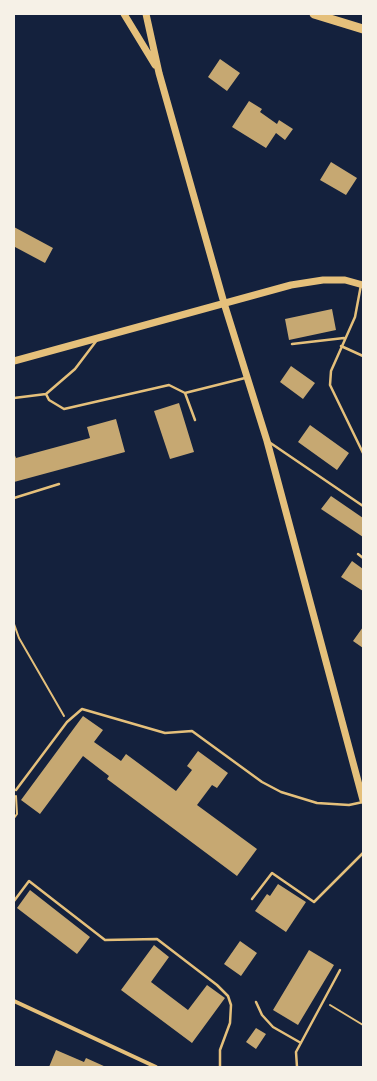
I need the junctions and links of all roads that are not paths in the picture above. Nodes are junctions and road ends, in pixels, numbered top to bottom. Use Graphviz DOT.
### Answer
graph roads {
  1 [pos="124,14"];
  2 [pos="146,14"];
  3 [pos="319,15"];
  4 [pos="363,29"];
  5 [pos="159,72"];
  6 [pos="362,285"];
  7 [pos="224,303"];
  8 [pos="98,338"];
  9 [pos="345,338"];
  10 [pos="292,344"];
  11 [pos="341,346"];
  12 [pos="363,356"];
  13 [pos="14,361"];
  14 [pos="247,377"];
  15 [pos="46,394"];
  16 [pos="185,394"];
  17 [pos="14,398"];
  18 [pos="195,420"];
  19 [pos="267,441"];
  20 [pos="363,453"];
  21 [pos="58,484"];
  22 [pos="14,498"];
  23 [pos="363,506"];
  24 [pos="358,554"];
  25 [pos="363,558"];
  26 [pos="16,790"];
  27 [pos="363,801"];
  28 [pos="363,853"];
  29 [pos="252,899"];
  30 [pos="14,901"];
  31 [pos="340,970"];
  32 [pos="14,1001"];
  33 [pos="256,1002"];
  34 [pos="301,1043"];
  35 [pos="156,1067"];
  36 [pos="220,1067"];
  37 [pos="298,1067"];
  1 -- 5 [label="main road"];
  2 -- 5 [label="main road"];
  3 -- 4 [label="highway"];
  5 -- 7 [label="main road"];
  6 -- 7 [label="main road"];
  6 -- 9 [label="lane"];
  7 -- 8 [label="main road"];
  7 -- 14 [label="main road"];
  8 -- 13 [label="main road"];
  8 -- 15 [label="lane"];
  9 -- 10 [label="lane"];
  9 -- 11 [label="lane"];
  11 -- 12 [label="lane"];
  11 -- 20 [label="lane"];
  14 -- 16 [label="lane"];
  14 -- 19 [label="main road"];
  15 -- 16 [label="lane"];
  15 -- 17 [label="lane"];
  16 -- 18 [label="lane"];
  19 -- 23 [label="lane"];
  19 -- 27 [label="main road"];
  21 -- 22 [label="lane"];
  24 -- 25 [label="lane"];
  26 -- 27 [label="lane"];
  28 -- 29 [label="lane"];
  30 -- 36 [label="lane"];
  31 -- 34 [label="lane"];
  32 -- 35 [label="street"];
  33 -- 34 [label="lane"];
  34 -- 37 [label="lane"];
}
